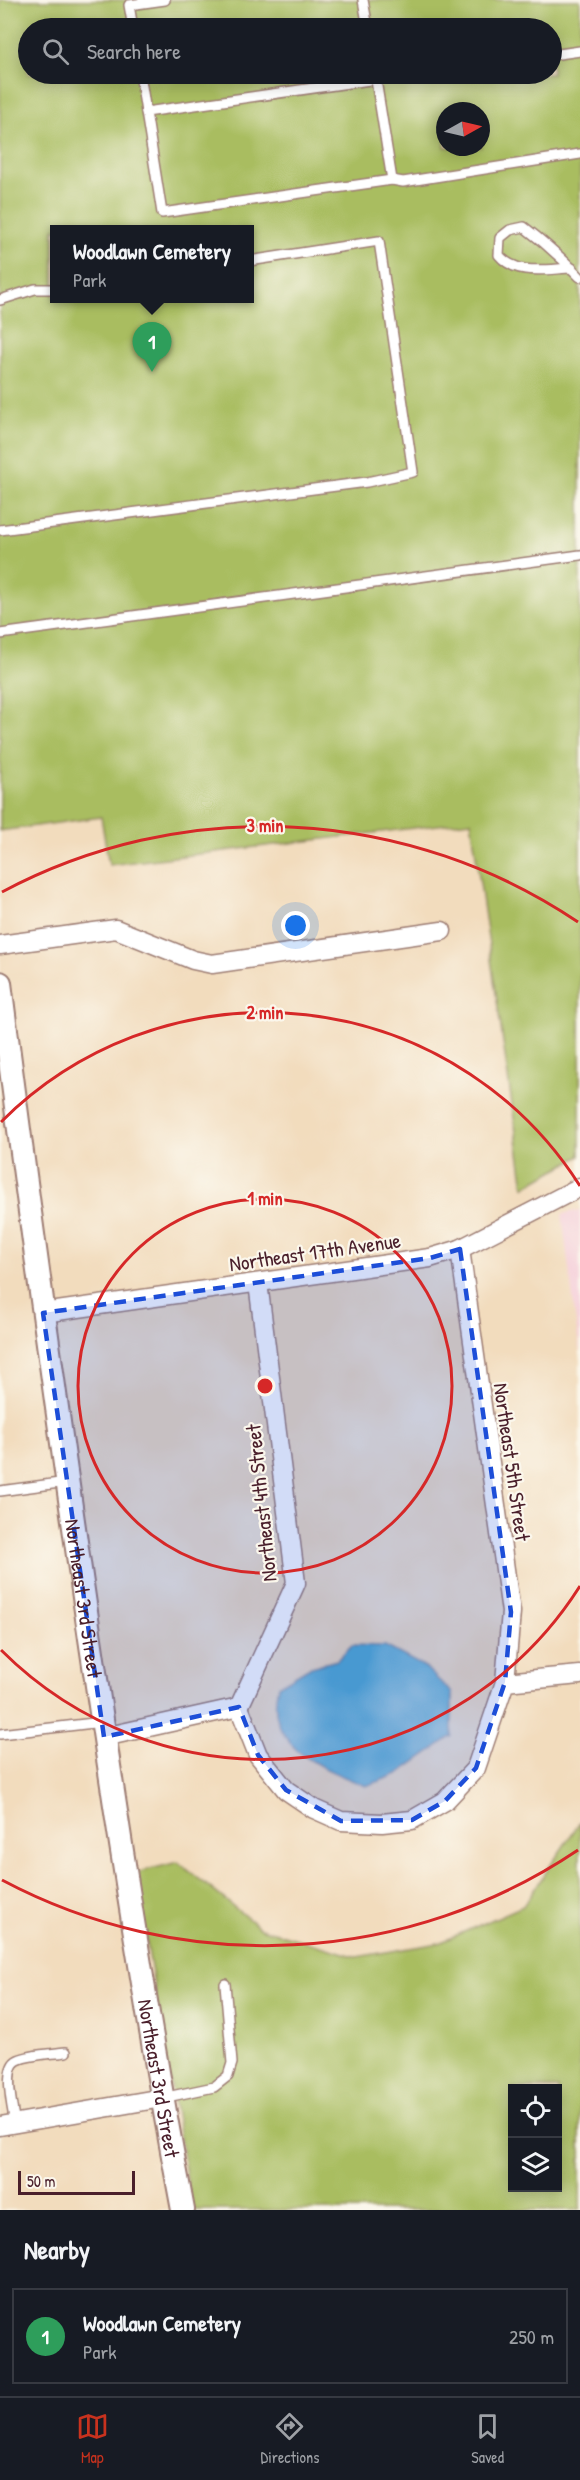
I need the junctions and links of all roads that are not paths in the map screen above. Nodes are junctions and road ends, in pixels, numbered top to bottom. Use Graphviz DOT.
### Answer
graph roads {
  1 [pos="165,0"];
  2 [pos="363,0"];
  3 [pos="131,18"];
  4 [pos="366,18"];
  5 [pos="580,51"];
  6 [pos="562,54"];
  7 [pos="142,84"];
  8 [pos="325,84"];
  9 [pos="377,84"];
  10 [pos="146,112"];
  11 [pos="580,154"];
  12 [pos="392,180"];
  13 [pos="254,260"];
  14 [pos="572,268"];
  15 [pos="580,277"];
  16 [pos="50,289"];
  17 [pos="0,300"];
  18 [pos="0,531"];
  19 [pos="580,555"];
  20 [pos="0,634"];
  21 [pos="442,931"];
  22 [pos="0,945"];
  23 [pos="0,983"];
  24 [pos="4,1048"];
  25 [pos="580,1187"];
  26 [pos="460,1249"];
  27 [pos="258,1283"];
  28 [pos="43,1313"];
  29 [pos="67,1482"];
  30 [pos="0,1491"];
  31 [pos="580,1675"];
  32 [pos="505,1682"];
  33 [pos="239,1707"];
  34 [pos="103,1730"];
  35 [pos="0,1734"];
  36 [pos="225,1984"];
  37 [pos="66,2052"];
  38 [pos="162,2098"];
  39 [pos="8,2125"];
  40 [pos="183,2210"];
  1 -- 3 [label="lane"];
  2 -- 4 [label="lane"];
  5 -- 6 [label="lane"];
  7 -- 10 [label="lane"];
  8 -- 10 [label="lane"];
  9 -- 12 [label="lane"];
  10 -- 12 [label="lane"];
  11 -- 12 [label="lane"];
  13 -- 18 [label="lane"];
  14 -- 14 [label="lane"];
  14 -- 15 [label="lane"];
  16 -- 17 [label="lane"];
  19 -- 20 [label="lane"];
  21 -- 22 [label="street"];
  23 -- 24 [label="street, Northeast 3rd Street"];
  24 -- 28 [label="street, Northeast 3rd Street"];
  25 -- 26 [label="street, Northeast 17th Avenue"];
  26 -- 27 [label="street, Northeast 17th Avenue"];
  26 -- 32 [label="street, Northeast 5th Street"];
  27 -- 28 [label="street, Northeast 17th Avenue"];
  27 -- 33 [label="street, Northeast 4th Street"];
  28 -- 29 [label="street, Northeast 3rd Street"];
  29 -- 30 [label="lane"];
  29 -- 34 [label="street, Northeast 3rd Street"];
  31 -- 32 [label="street"];
  32 -- 33 [label="street, Northeast 5th Street"];
  33 -- 34 [label="street"];
  34 -- 35 [label="lane"];
  34 -- 38 [label="street, Northeast 3rd Street"];
  36 -- 38 [label="lane"];
  37 -- 39 [label="lane"];
  38 -- 39 [label="street"];
  38 -- 40 [label="street, Northeast 3rd Street"];
}
